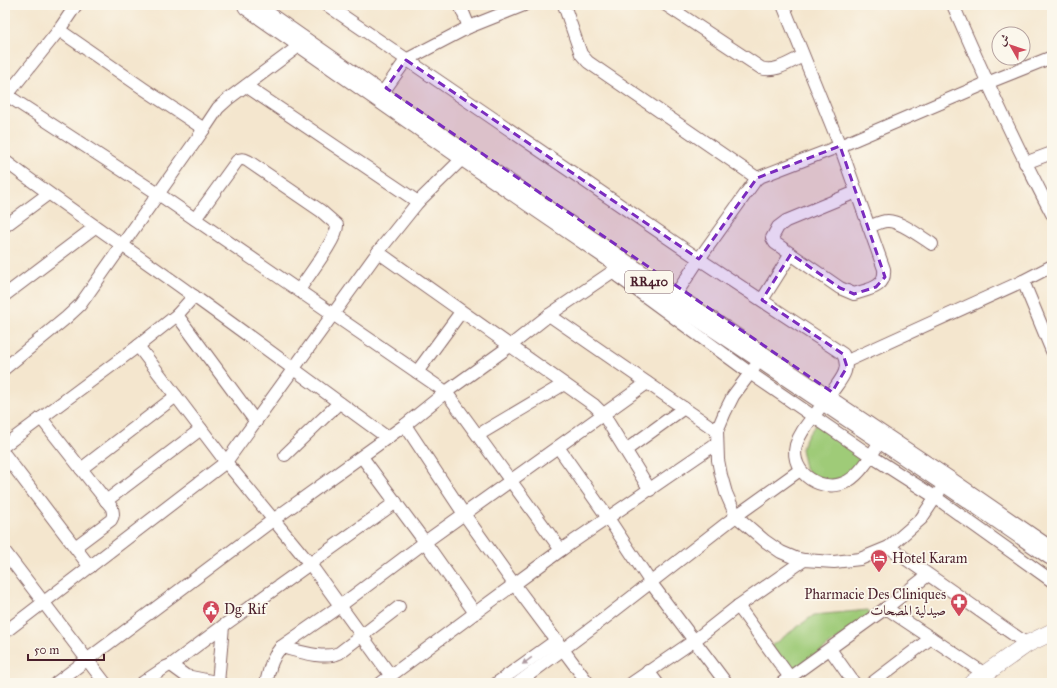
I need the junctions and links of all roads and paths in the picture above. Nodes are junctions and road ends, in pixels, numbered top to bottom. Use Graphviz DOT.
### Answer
graph roads {
  1 [pos="76,5"];
  2 [pos="249,5"];
  3 [pos="268,5"];
  4 [pos="327,5"];
  5 [pos="460,5"];
  6 [pos="524,5"];
  7 [pos="564,5"];
  8 [pos="666,5"];
  9 [pos="783,5"];
  10 [pos="954,5"];
  11 [pos="469,27"];
  12 [pos="59,30"];
  13 [pos="303,43"];
  14 [pos="802,56"];
  15 [pos="1052,57"];
  16 [pos="406,60"];
  17 [pos="987,83"];
  18 [pos="246,86"];
  19 [pos="386,88"];
  20 [pos="6,94"];
  21 [pos="204,129"];
  22 [pos="840,146"];
  23 [pos="1052,153"];
  24 [pos="465,156"];
  25 [pos="5,161"];
  26 [pos="1025,163"];
  27 [pos="757,178"];
  28 [pos="856,192"];
  29 [pos="157,193"];
  30 [pos="48,194"];
  31 [pos="418,202"];
  32 [pos="1052,214"];
  33 [pos="196,219"];
  34 [pos="5,226"];
  35 [pos="95,227"];
  36 [pos="869,227"];
  37 [pos="932,244"];
  38 [pos="121,245"];
  39 [pos="378,252"];
  40 [pos="791,254"];
  41 [pos="699,258"];
  42 [pos="1052,266"];
  43 [pos="618,268"];
  44 [pos="1023,281"];
  45 [pos="680,288"];
  46 [pos="299,290"];
  47 [pos="5,295"];
  48 [pos="194,296"];
  49 [pos="762,300"];
  50 [pos="461,312"];
  51 [pos="334,314"];
  52 [pos="177,315"];
  53 [pos="549,315"];
  54 [pos="138,346"];
  55 [pos="510,346"];
  56 [pos="1052,351"];
  57 [pos="847,361"];
  58 [pos="7,363"];
  59 [pos="756,365"];
  60 [pos="293,370"];
  61 [pos="417,372"];
  62 [pos="647,383"];
  63 [pos="564,384"];
  64 [pos="446,392"];
  65 [pos="176,396"];
  66 [pos="339,403"];
  67 [pos="824,403"];
  68 [pos="684,408"];
  69 [pos="603,414"];
  70 [pos="41,418"];
  71 [pos="256,422"];
  72 [pos="405,425"];
  73 [pos="201,429"];
  74 [pos="478,436"];
  75 [pos="717,437"];
  76 [pos="388,438"];
  77 [pos="5,445"];
  78 [pos="558,447"];
  79 [pos="877,447"];
  80 [pos="626,450"];
  81 [pos="5,455"];
  82 [pos="285,455"];
  83 [pos="362,457"];
  84 [pos="226,462"];
  85 [pos="81,469"];
  86 [pos="800,470"];
  87 [pos="511,480"];
  88 [pos="940,489"];
  89 [pos="650,490"];
  90 [pos="106,501"];
  91 [pos="396,502"];
  92 [pos="464,514"];
  93 [pos="736,516"];
  94 [pos="608,518"];
  95 [pos="273,520"];
  96 [pos="1052,540"];
  97 [pos="425,542"];
  98 [pos="75,547"];
  99 [pos="889,547"];
  100 [pos="561,550"];
  101 [pos="5,552"];
  102 [pos="1052,554"];
  103 [pos="804,560"];
  104 [pos="310,564"];
  105 [pos="90,567"];
  106 [pos="928,575"];
  107 [pos="1052,581"];
  108 [pos="651,583"];
  109 [pos="514,584"];
  110 [pos="44,602"];
  111 [pos="340,606"];
  112 [pos="738,606"];
  113 [pos="399,607"];
  114 [pos="886,608"];
  115 [pos="475,612"];
  116 [pos="223,626"];
  117 [pos="1051,630"];
  118 [pos="5,632"];
  119 [pos="361,636"];
  120 [pos="931,638"];
  121 [pos="695,640"];
  122 [pos="560,644"];
  123 [pos="1027,644"];
  124 [pos="281,647"];
  125 [pos="830,649"];
  126 [pos="87,660"];
  127 [pos="171,665"];
  128 [pos="648,671"];
  129 [pos="979,678"];
  130 [pos="386,680"];
  131 [pos="788,681"];
  132 [pos="218,682"];
  133 [pos="56,683"];
  134 [pos="105,683"];
  135 [pos="142,683"];
  136 [pos="221,683"];
  137 [pos="266,683"];
  138 [pos="497,683"];
  139 [pos="518,683"];
  140 [pos="588,683"];
  141 [pos="632,683"];
  142 [pos="657,683"];
  143 [pos="726,683"];
  144 [pos="854,683"];
  145 [pos="872,683"];
  1 -- 12 [label="street"];
  2 -- 13 [label="highway, RR410"];
  3 -- 19 [label="highway, RR410"];
  4 -- 16 [label="street"];
  5 -- 11 [label="street"];
  6 -- 11 [label="street"];
  7 -- 27 [label="street"];
  8 -- 14 [label="street"];
  9 -- 14 [label="street"];
  10 -- 17 [label="street"];
  11 -- 16 [label="street"];
  12 -- 20 [label="street"];
  12 -- 21 [label="street"];
  13 -- 18 [label="street"];
  13 -- 24 [label="highway, RR410"];
  14 -- 22 [label="street"];
  15 -- 17 [label="street"];
  16 -- 19 [label="street"];
  16 -- 41 [label="street"];
  17 -- 22 [label="street"];
  17 -- 26 [label="street"];
  18 -- 21 [label="street"];
  18 -- 31 [label="street"];
  19 -- 45 [label="highway, RR410"];
  20 -- 29 [label="street"];
  21 -- 29 [label="street"];
  22 -- 27 [label="street"];
  22 -- 28 [label="street"];
  23 -- 26 [label="street"];
  24 -- 31 [label="street"];
  24 -- 43 [label="highway, RR410"];
  25 -- 30 [label="street"];
  26 -- 32 [label="street"];
  27 -- 41 [label="street"];
  28 -- 36 [label="street"];
  28 -- 40 [label="street"];
  29 -- 33 [label="street"];
  29 -- 38 [label="street"];
  30 -- 34 [label="street"];
  30 -- 35 [label="street"];
  31 -- 39 [label="street"];
  33 -- 46 [label="street"];
  33 -- 46 [label="street"];
  35 -- 38 [label="street"];
  35 -- 47 [label="street"];
  36 -- 37 [label="street"];
  36 -- 40 [label="street"];
  38 -- 48 [label="street"];
  38 -- 58 [label="street"];
  39 -- 50 [label="street"];
  39 -- 51 [label="street"];
  40 -- 49 [label="street"];
  41 -- 45 [label="street"];
  41 -- 49 [label="street"];
  42 -- 44 [label="street"];
  43 -- 53 [label="street"];
  43 -- 59 [label="highway, RR410"];
  44 -- 56 [label="street"];
  44 -- 57 [label="street"];
  45 -- 67 [label="highway, RR410"];
  46 -- 51 [label="street"];
  48 -- 52 [label="street"];
  48 -- 60 [label="street"];
  49 -- 57 [label="street"];
  50 -- 55 [label="street"];
  50 -- 61 [label="street"];
  51 -- 60 [label="street"];
  51 -- 61 [label="street"];
  52 -- 54 [label="street"];
  52 -- 71 [label="street"];
  53 -- 55 [label="street"];
  53 -- 62 [label="street"];
  54 -- 65 [label="street"];
  54 -- 70 [label="street"];
  55 -- 63 [label="street"];
  55 -- 64 [label="street"];
  57 -- 67 [label="street"];
  59 -- 67 [label="highway, RR410"];
  59 -- 75 [label="street"];
  60 -- 66 [label="street"];
  60 -- 71 [label="street"];
  61 -- 64 [label="street"];
  62 -- 68 [label="street"];
  62 -- 69 [label="street"];
  63 -- 69 [label="street"];
  63 -- 74 [label="street"];
  64 -- 72 [label="street"];
  64 -- 74 [label="street"];
  65 -- 73 [label="street"];
  65 -- 85 [label="street"];
  66 -- 76 [label="street"];
  66 -- 82 [label="street"];
  67 -- 79 [label="highway, RR410"];
  67 -- 86 [label="street"];
  67 -- 96 [label="highway, RR410"];
  68 -- 75 [label="street"];
  68 -- 80 [label="street"];
  69 -- 78 [label="street"];
  69 -- 80 [label="street"];
  70 -- 77 [label="street"];
  70 -- 85 [label="street"];
  71 -- 84 [label="street"];
  72 -- 76 [label="street"];
  72 -- 92 [label="street"];
  73 -- 84 [label="street"];
  73 -- 90 [label="street"];
  74 -- 87 [label="street"];
  75 -- 89 [label="street"];
  75 -- 93 [label="street"];
  76 -- 83 [label="street"];
  78 -- 87 [label="street"];
  78 -- 94 [label="street"];
  79 -- 86 [label="street"];
  79 -- 88 [label="highway, RR410"];
  80 -- 89 [label="street"];
  81 -- 98 [label="street"];
  83 -- 91 [label="street"];
  83 -- 95 [label="street"];
  84 -- 95 [label="street"];
  84 -- 105 [label="street"];
  85 -- 90 [label="street"];
  86 -- 93 [label="street"];
  87 -- 92 [label="street"];
  87 -- 100 [label="street"];
  88 -- 99 [label="street"];
  88 -- 102 [label="highway, RR410"];
  88 -- 107 [label="street"];
  89 -- 94 [label="street"];
  90 -- 98 [label="street"];
  91 -- 97 [label="street"];
  91 -- 104 [label="street"];
  92 -- 97 [label="street"];
  92 -- 109 [label="street"];
  93 -- 103 [label="street"];
  93 -- 108 [label="street"];
  94 -- 100 [label="street"];
  94 -- 108 [label="street"];
  95 -- 104 [label="street"];
  95 -- 126 [label="street"];
  97 -- 111 [label="street"];
  97 -- 115 [label="street"];
  98 -- 105 [label="street"];
  99 -- 103 [label="street"];
  99 -- 106 [label="street"];
  100 -- 109 [label="street"];
  101 -- 110 [label="street"];
  103 -- 112 [label="street"];
  104 -- 111 [label="street"];
  104 -- 116 [label="street"];
  105 -- 110 [label="street"];
  106 -- 114 [label="street"];
  106 -- 123 [label="street"];
  108 -- 121 [label="street"];
  108 -- 122 [label="street"];
  109 -- 115 [label="street"];
  109 -- 122 [label="street"];
  110 -- 118 [label="street"];
  110 -- 126 [label="street"];
  111 -- 119 [label="street"];
  111 -- 124 [label="street"];
  112 -- 121 [label="street"];
  112 -- 131 [label="street"];
  113 -- 119 [label="street"];
  114 -- 120 [label="street"];
  114 -- 125 [label="street"];
  115 -- 130 [label="street"];
  116 -- 127 [label="street"];
  116 -- 132 [label="street"];
  117 -- 123 [label="street"];
  119 -- 124 [label="street"];
  119 -- 130 [label="street"];
  120 -- 129 [label="street"];
  120 -- 145 [label="street"];
  121 -- 128 [label="street"];
  121 -- 143 [label="street"];
  122 -- 138 [label="street, one-way"];
  122 -- 139 [label="street"];
  122 -- 140 [label="street"];
  123 -- 129 [label="street"];
  124 -- 137 [label="street"];
  125 -- 131 [label="street"];
  125 -- 144 [label="street"];
  126 -- 133 [label="street"];
  126 -- 134 [label="street"];
  127 -- 132 [label="street"];
  127 -- 135 [label="street"];
  128 -- 141 [label="street"];
  128 -- 142 [label="street"];
  132 -- 136 [label="street"];
}
